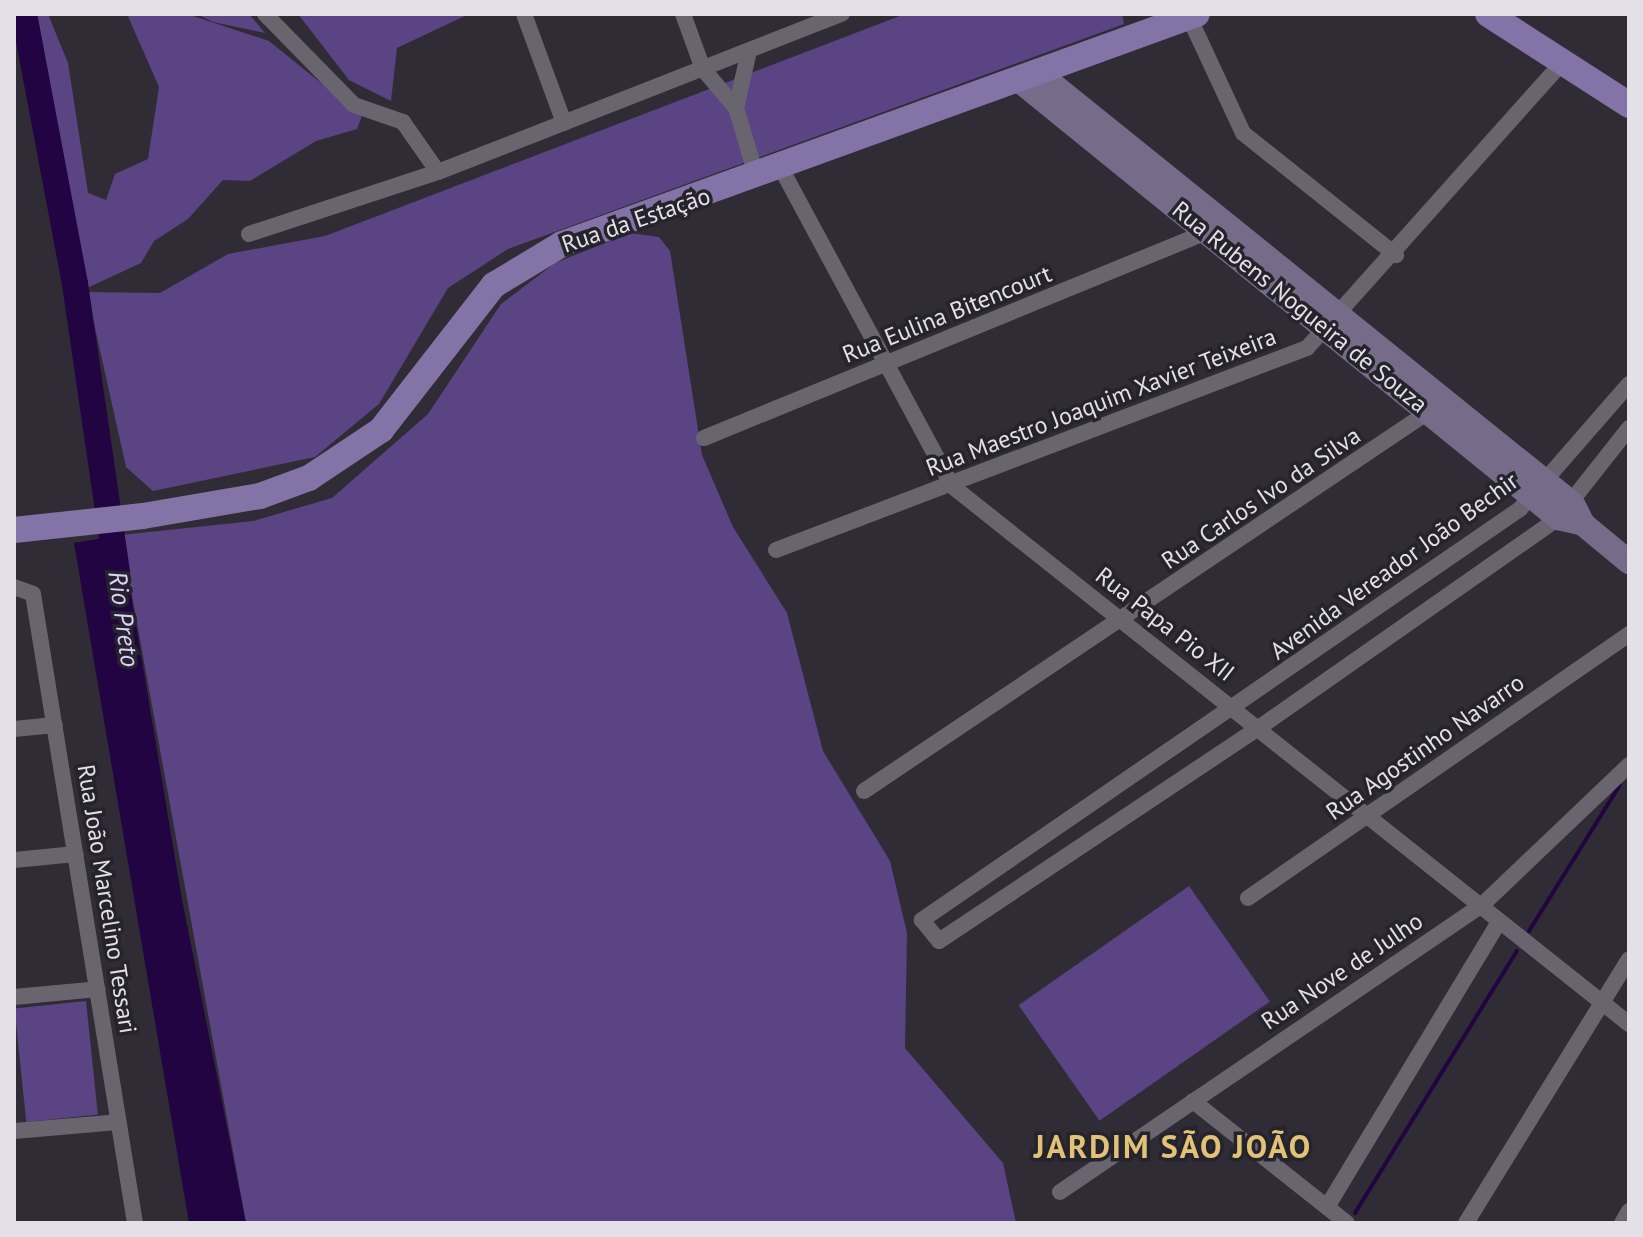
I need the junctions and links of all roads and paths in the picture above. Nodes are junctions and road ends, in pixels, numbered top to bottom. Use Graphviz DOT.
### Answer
graph roads {
  1 [pos="265,14"];
  2 [pos="524,14"];
  3 [pos="683,14"];
  4 [pos="842,14"];
  5 [pos="1490,15"];
  6 [pos="1193,16"];
  7 [pos="749,51"];
  8 [pos="1563,62"];
  9 [pos="703,69"];
  10 [pos="1031,79"];
  11 [pos="1629,105"];
  12 [pos="736,108"];
  13 [pos="564,123"];
  14 [pos="438,172"];
  15 [pos="770,174"];
  16 [pos="1214,229"];
  17 [pos="249,234"];
  18 [pos="1396,255"];
  19 [pos="1335,325"];
  20 [pos="885,366"];
  21 [pos="1629,384"];
  22 [pos="1436,406"];
  23 [pos="1629,428"];
  24 [pos="704,438"];
  25 [pos="952,486"];
  26 [pos="1540,491"];
  27 [pos="1571,515"];
  28 [pos="14,530"];
  29 [pos="776,550"];
  30 [pos="1629,562"];
  31 [pos="19,586"];
  32 [pos="1122,621"];
  33 [pos="1629,634"];
  34 [pos="1236,709"];
  35 [pos="55,725"];
  36 [pos="1260,727"];
  37 [pos="14,729"];
  38 [pos="1629,765"];
  39 [pos="864,791"];
  40 [pos="1369,817"];
  41 [pos="76,854"];
  42 [pos="14,860"];
  43 [pos="1248,898"];
  44 [pos="1482,905"];
  45 [pos="1499,922"];
  46 [pos="1629,959"];
  47 [pos="98,989"];
  48 [pos="14,997"];
  49 [pos="1603,1005"];
  50 [pos="1629,1024"];
  51 [pos="1193,1101"];
  52 [pos="118,1122"];
  53 [pos="14,1131"];
  54 [pos="1060,1192"];
  55 [pos="1327,1207"];
  56 [pos="1629,1211"];
  57 [pos="135,1223"];
  58 [pos="1347,1223"];
  59 [pos="1466,1223"];
  60 [pos="1622,1223"];
  1 -- 14 [label="street"];
  2 -- 13 [label="street"];
  3 -- 9 [label="street"];
  4 -- 7 [label="street"];
  5 -- 8 [label="main road"];
  6 -- 10 [label="main road, Rua da Estação"];
  6 -- 18 [label="street"];
  7 -- 9 [label="street"];
  7 -- 12 [label="street"];
  8 -- 11 [label="main road"];
  8 -- 18 [label="street, Rua Maestro Joaquim Xavier Teixeira"];
  9 -- 12 [label="street"];
  9 -- 13 [label="street"];
  10 -- 15 [label="main road, Rua da Estação"];
  10 -- 16 [label="street, Rua Rubens Nogueira de Souza"];
  12 -- 15 [label="street, Rua Papa Pio XII"];
  13 -- 14 [label="street"];
  14 -- 17 [label="street"];
  15 -- 20 [label="street, Rua Papa Pio XII"];
  15 -- 28 [label="main road, Rua da Estação"];
  16 -- 19 [label="street, Rua Rubens Nogueira de Souza"];
  16 -- 20 [label="street, Rua Eulina Bitencourt"];
  18 -- 19 [label="street, Rua Maestro Joaquim Xavier Teixeira"];
  19 -- 22 [label="street, Rua Rubens Nogueira de Souza"];
  19 -- 25 [label="street, Rua Maestro Joaquim Xavier Teixeira"];
  20 -- 24 [label="street, Rua Eulina Bitencourt"];
  20 -- 25 [label="street, Rua Papa Pio XII"];
  21 -- 26 [label="street, Avenida Vereador João Bechir"];
  22 -- 26 [label="street, Rua Rubens Nogueira de Souza"];
  22 -- 32 [label="street, Rua Carlos Ivo da Silva"];
  23 -- 27 [label="street"];
  25 -- 29 [label="street, Rua Maestro Joaquim Xavier Teixeira"];
  25 -- 32 [label="street, Rua Papa Pio XII"];
  26 -- 27 [label="street, Rua Rubens Nogueira de Souza"];
  26 -- 34 [label="street, Avenida Vereador João Bechir"];
  27 -- 30 [label="street, Rua Rubens Nogueira de Souza"];
  27 -- 36 [label="street"];
  31 -- 35 [label="street, Rua João Marcelino Tessari"];
  32 -- 34 [label="street, Rua Papa Pio XII"];
  32 -- 39 [label="street, Rua Carlos Ivo da Silva"];
  33 -- 40 [label="street, Rua Agostinho Navarro"];
  34 -- 36 [label="street, Rua Papa Pio XII"];
  34 -- 36 [label="street, Avenida Vereador João Bechir"];
  35 -- 37 [label="street"];
  35 -- 41 [label="street, Rua João Marcelino Tessari"];
  36 -- 40 [label="street, Rua Papa Pio XII"];
  38 -- 44 [label="street, Rua Nove de Julho"];
  40 -- 43 [label="street, Rua Agostinho Navarro"];
  40 -- 44 [label="street, Rua Papa Pio XII"];
  41 -- 42 [label="street"];
  41 -- 47 [label="street, Rua João Marcelino Tessari"];
  44 -- 45 [label="street, Rua Papa Pio XII"];
  44 -- 51 [label="street, Rua Nove de Julho"];
  45 -- 49 [label="street, Rua Papa Pio XII"];
  45 -- 55 [label="street"];
  46 -- 49 [label="street"];
  47 -- 48 [label="street"];
  47 -- 52 [label="street, Rua João Marcelino Tessari"];
  49 -- 50 [label="street, Rua Papa Pio XII"];
  49 -- 59 [label="street"];
  51 -- 54 [label="street, Rua Nove de Julho"];
  51 -- 55 [label="street"];
  52 -- 53 [label="street"];
  52 -- 57 [label="street, Rua João Marcelino Tessari"];
  55 -- 58 [label="street"];
  56 -- 60 [label="street"];
}
